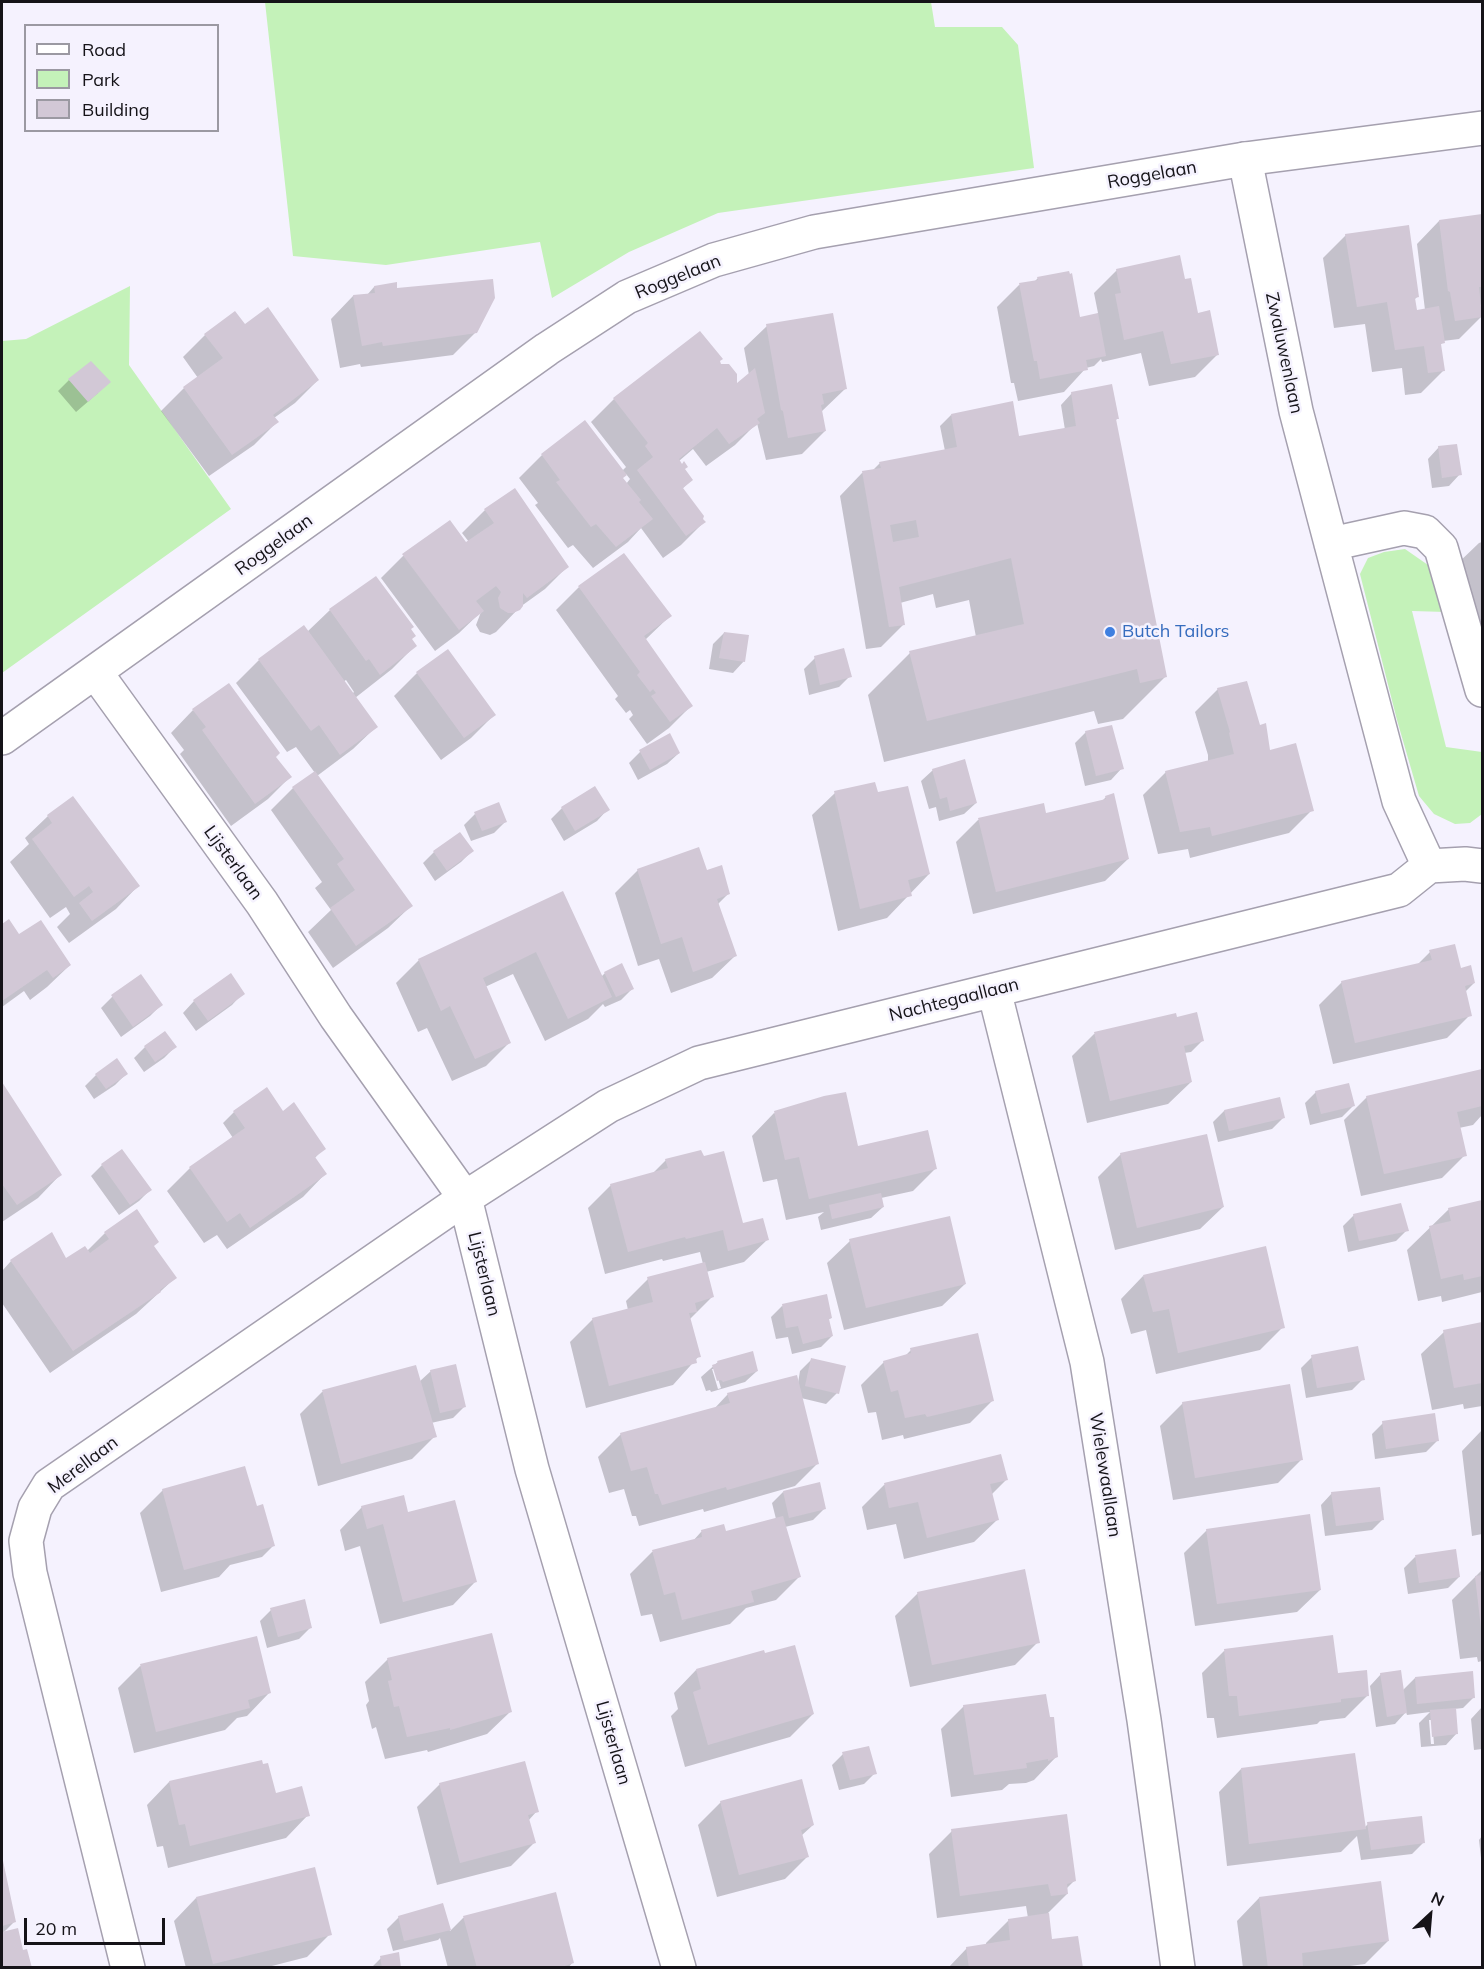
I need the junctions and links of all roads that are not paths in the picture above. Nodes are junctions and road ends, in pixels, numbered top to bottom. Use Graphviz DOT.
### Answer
graph roads {
  1 [pos="1482,128"];
  2 [pos="1245,159"];
  3 [pos="1331,544"];
  4 [pos="96,673"];
  5 [pos="1482,690"];
  6 [pos="2,738"];
  7 [pos="1474,865"];
  8 [pos="1429,866"];
  9 [pos="994,990"];
  10 [pos="465,1198"];
  11 [pos="128,1968"];
  12 [pos="679,1968"];
  13 [pos="1178,1968"];
  1 -- 2 [label="street, Roggelaan"];
  2 -- 3 [label="street, Zwaluwenlaan"];
  2 -- 4 [label="street, Roggelaan"];
  3 -- 5 [label="street"];
  3 -- 8 [label="street, Zwaluwenlaan"];
  4 -- 6 [label="street, Roggelaan"];
  4 -- 10 [label="street, Lijsterlaan"];
  7 -- 8 [label="street"];
  8 -- 9 [label="street, Nachtegaallaan"];
  9 -- 10 [label="street, Nachtegaallaan"];
  9 -- 13 [label="street, Wielewaallaan"];
  10 -- 11 [label="street, Merellaan"];
  10 -- 12 [label="street, Lijsterlaan"];
}
